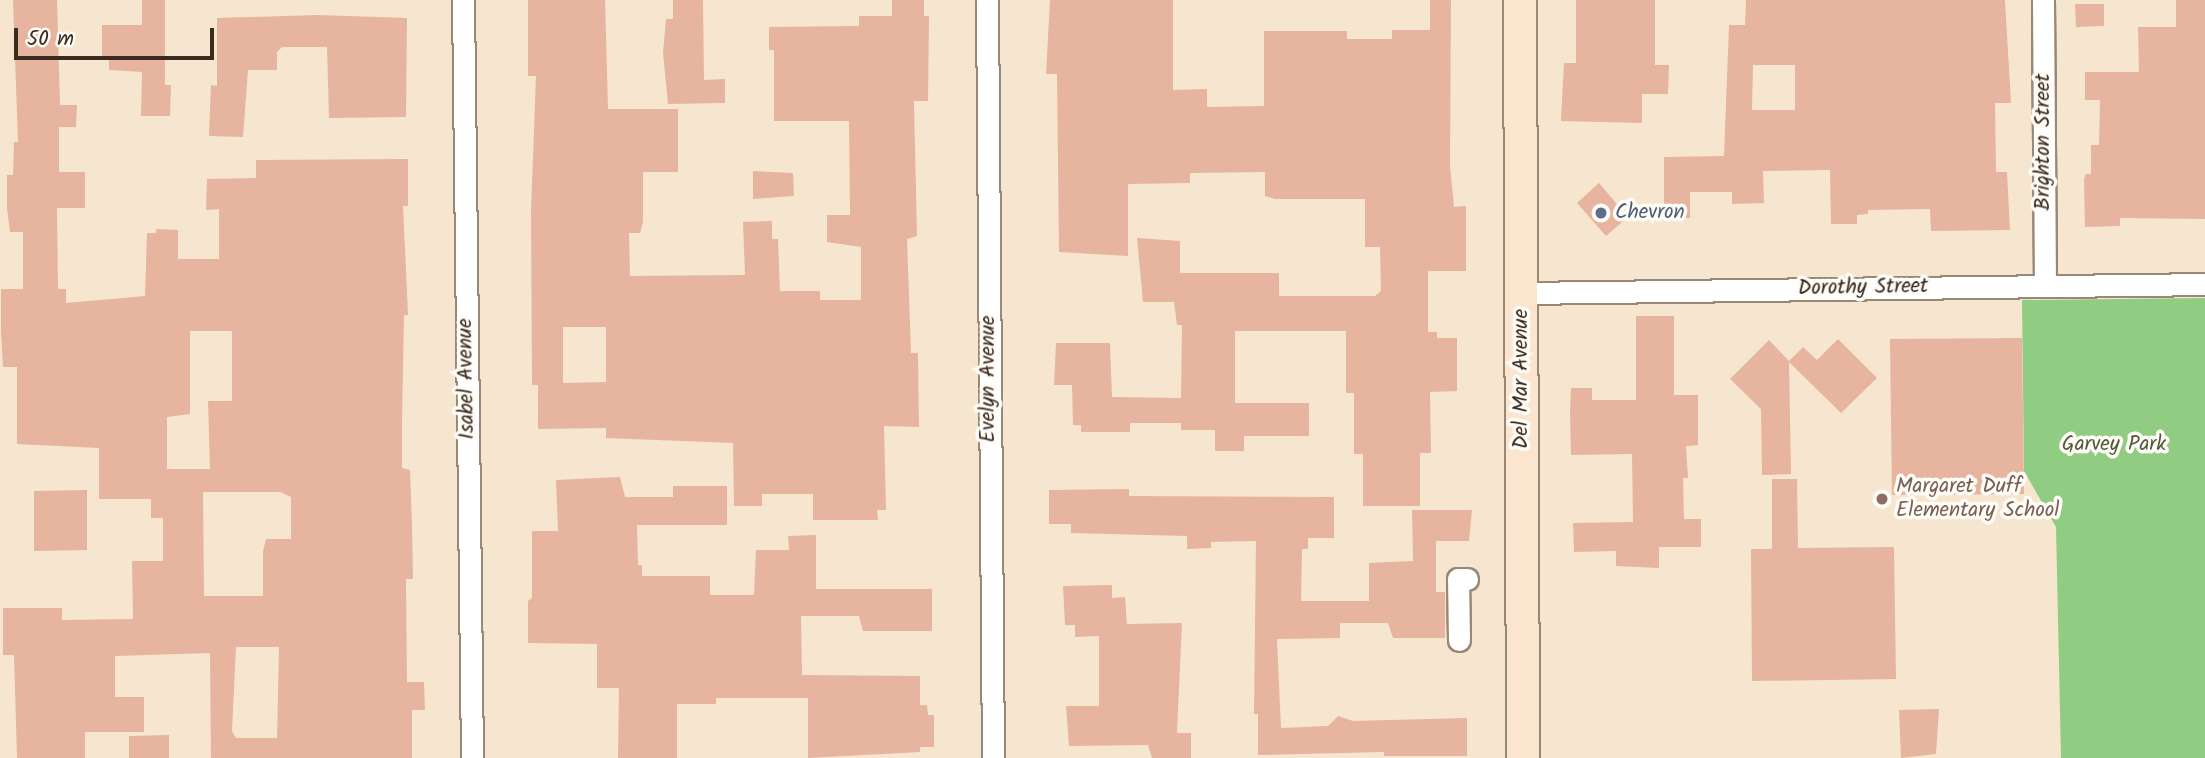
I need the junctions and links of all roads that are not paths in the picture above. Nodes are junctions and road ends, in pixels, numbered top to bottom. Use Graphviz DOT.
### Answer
graph roads {
  1 [pos="463,0"];
  2 [pos="987,0"];
  3 [pos="1520,0"];
  4 [pos="2043,0"];
  5 [pos="2205,284"];
  6 [pos="2045,285"];
  7 [pos="1522,293"];
  8 [pos="1467,579"];
  9 [pos="1458,640"];
  10 [pos="472,758"];
  11 [pos="993,758"];
  12 [pos="1523,758"];
  1 -- 10 [label="street, Isabel Avenue"];
  2 -- 11 [label="street, Evelyn Avenue"];
  3 -- 7 [label="main road, Del Mar Avenue"];
  4 -- 6 [label="street, Brighton Street"];
  5 -- 6 [label="street, Dorothy Street"];
  6 -- 7 [label="street, Dorothy Street"];
  7 -- 12 [label="main road, Del Mar Avenue"];
  8 -- 9 [label="street"];
}
